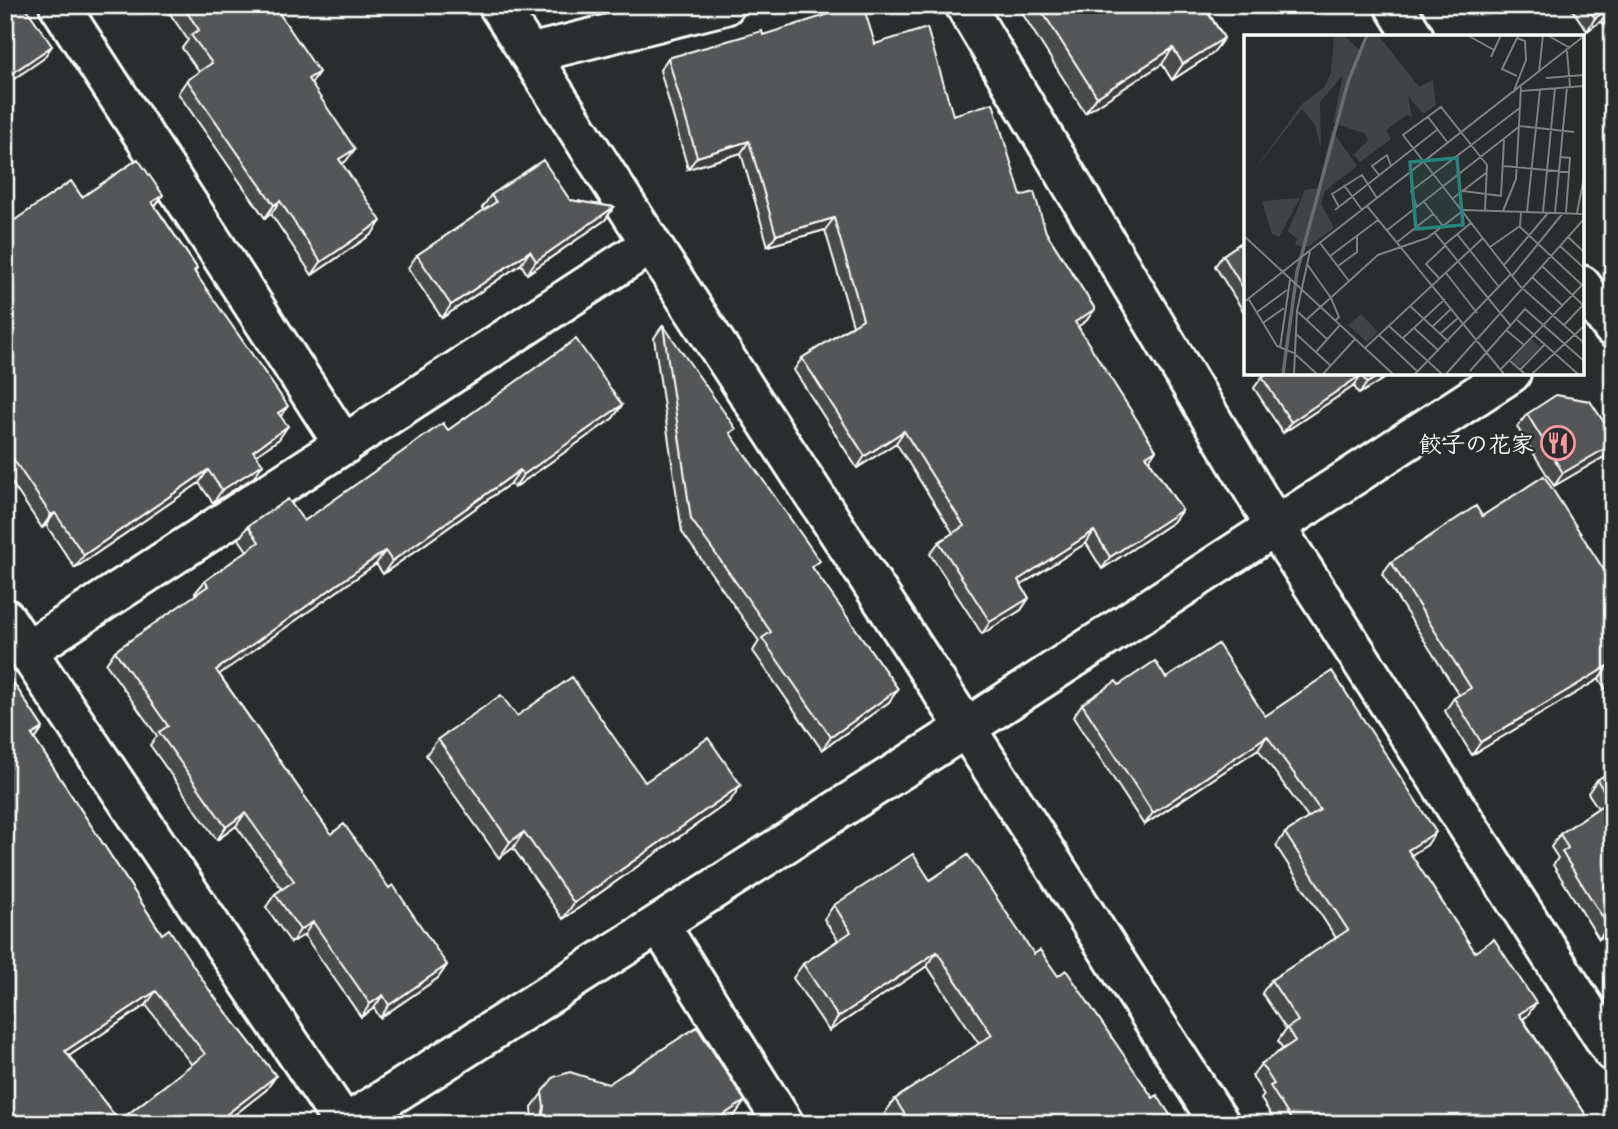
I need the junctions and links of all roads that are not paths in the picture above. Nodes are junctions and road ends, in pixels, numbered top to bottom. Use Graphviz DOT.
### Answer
graph roads {
  1 [pos="59,5"];
  2 [pos="498,5"];
  3 [pos="725,5"];
  4 [pos="965,5"];
  5 [pos="1394,5"];
  6 [pos="1413,35"];
  7 [pos="529,54"];
  8 [pos="651,244"];
  9 [pos="1509,374"];
  10 [pos="344,445"];
  11 [pos="1275,526"];
  12 [pos="5,618"];
  13 [pos="28,650"];
  14 [pos="966,728"];
  15 [pos="659,924"];
  16 [pos="1613,1052"];
  17 [pos="345,1124"];
  18 [pos="783,1124"];
  19 [pos="1220,1124"];
  1 -- 10 [label="street"];
  2 -- 7 [label="street"];
  3 -- 7 [label="street"];
  4 -- 11 [label="street"];
  5 -- 6 [label="street"];
  7 -- 8 [label="street"];
  8 -- 10 [label="street"];
  8 -- 14 [label="street"];
  9 -- 11 [label="street"];
  10 -- 13 [label="street"];
  11 -- 14 [label="street"];
  11 -- 16 [label="street"];
  12 -- 13 [label="street"];
  13 -- 17 [label="street"];
  14 -- 15 [label="street"];
  14 -- 19 [label="street"];
  15 -- 17 [label="street"];
  15 -- 18 [label="street"];
}
